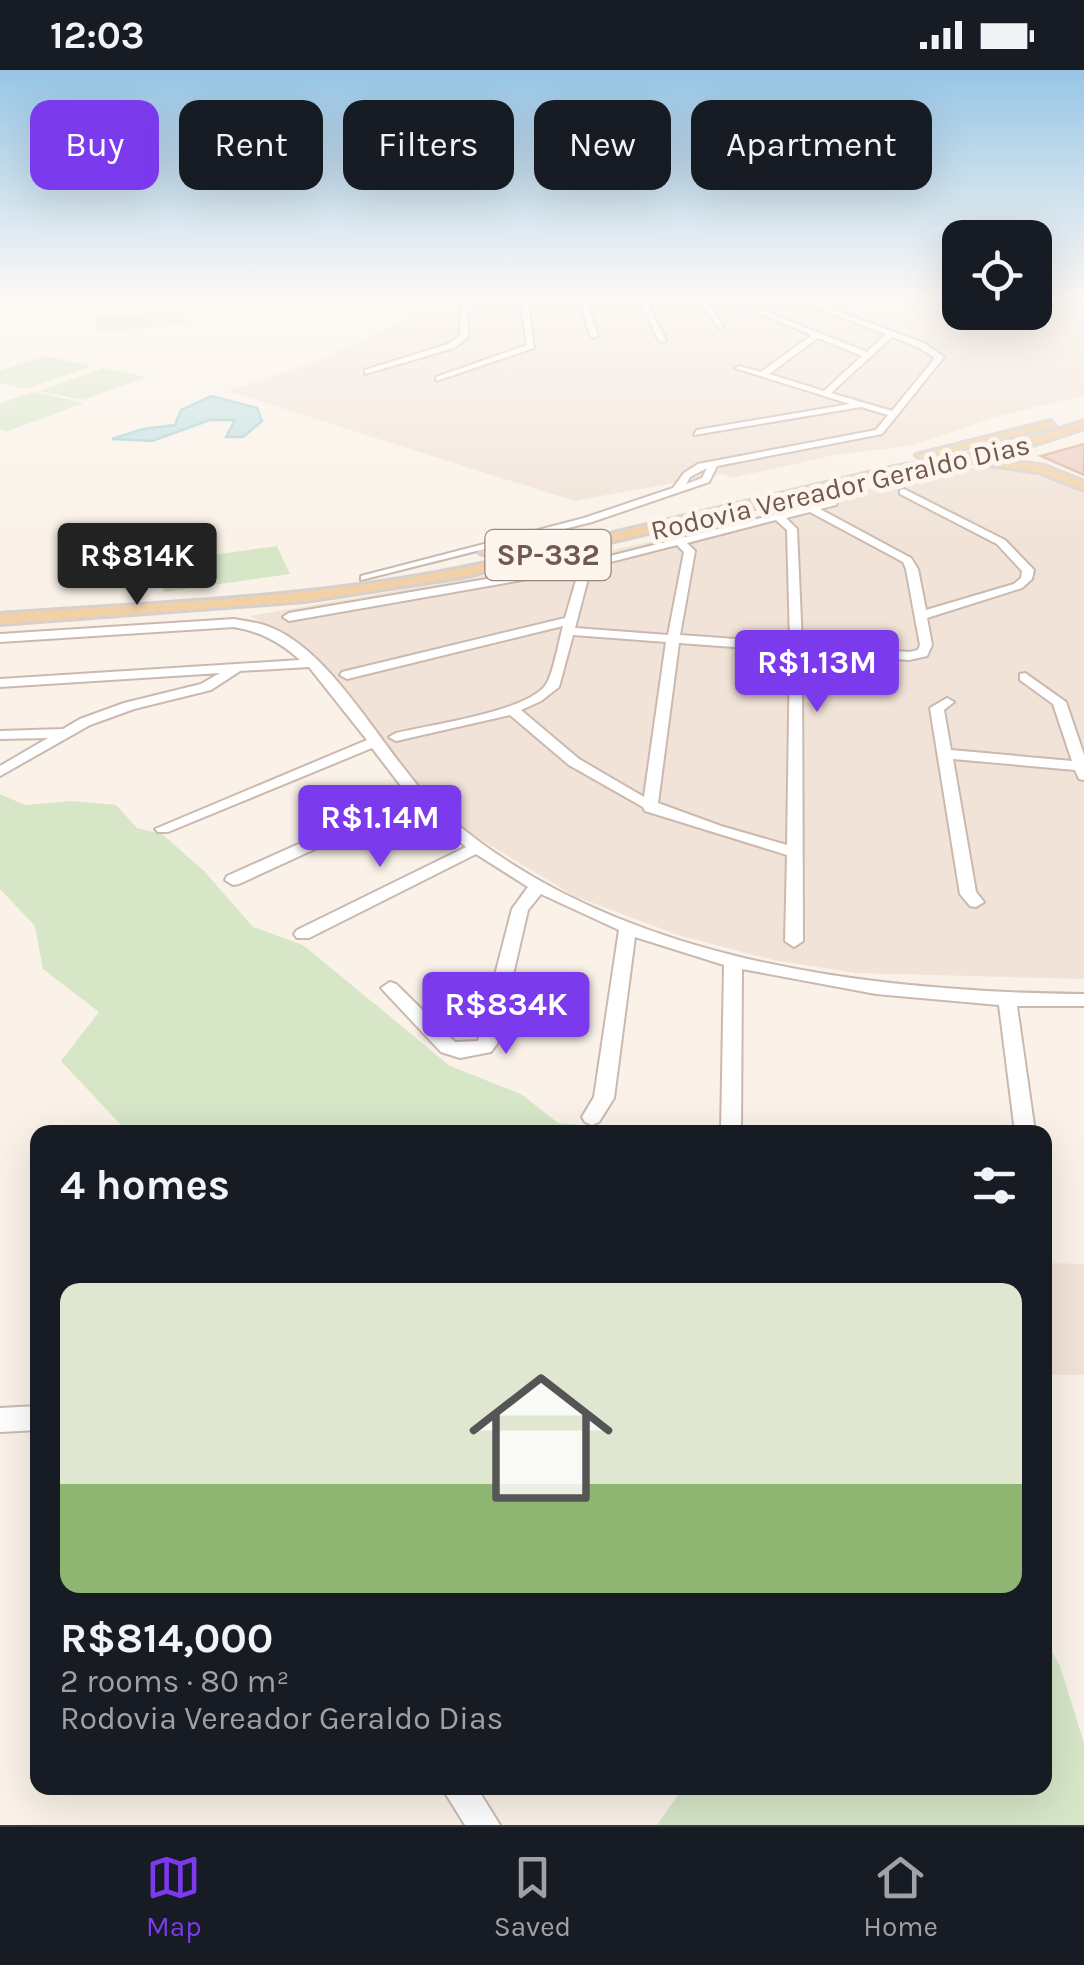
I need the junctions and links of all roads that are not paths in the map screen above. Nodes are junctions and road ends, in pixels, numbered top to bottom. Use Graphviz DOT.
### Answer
graph roads {
  1 [pos="442,378"];
  2 [pos="778,378"];
  3 [pos="842,378"];
  4 [pos="923,378"];
  5 [pos="439,379"];
  6 [pos="827,392"];
  7 [pos="863,404"];
  8 [pos="894,414"];
  9 [pos="1084,420"];
  10 [pos="697,433"];
  11 [pos="1004,434"];
  12 [pos="952,446"];
  13 [pos="1036,448"];
  14 [pos="966,460"];
  15 [pos="713,464"];
  16 [pos="684,478"];
  17 [pos="706,480"];
  18 [pos="1084,484"];
  19 [pos="674,492"];
  20 [pos="904,492"];
  21 [pos="832,503"];
  22 [pos="814,510"];
  23 [pos="780,518"];
  24 [pos="602,542"];
  25 [pos="679,542"];
  26 [pos="476,554"];
  27 [pos="505,563"];
  28 [pos="586,565"];
  29 [pos="410,570"];
  30 [pos="453,571"];
  31 [pos="534,571"];
  32 [pos="365,578"];
  33 [pos="393,584"];
  34 [pos="0,604"];
  35 [pos="40,611"];
  36 [pos="920,616"];
  37 [pos="288,617"];
  38 [pos="0,619"];
  39 [pos="570,626"];
  40 [pos="0,638"];
  41 [pos="672,638"];
  42 [pos="796,648"];
  43 [pos="310,663"];
  44 [pos="236,669"];
  45 [pos="347,675"];
  46 [pos="1026,677"];
  47 [pos="0,683"];
  48 [pos="947,702"];
  49 [pos="510,708"];
  50 [pos="64,733"];
  51 [pos="0,736"];
  52 [pos="396,737"];
  53 [pos="374,742"];
  54 [pos="946,754"];
  55 [pos="1083,769"];
  56 [pos="0,772"];
  57 [pos="417,796"];
  58 [pos="650,808"];
  59 [pos="163,830"];
  60 [pos="478,848"];
  61 [pos="795,852"];
  62 [pos="233,880"];
  63 [pos="538,886"];
  64 [pos="976,902"];
  65 [pos="628,927"];
  66 [pos="303,934"];
  67 [pos="794,940"];
  68 [pos="733,959"];
  69 [pos="390,988"];
  70 [pos="1007,999"];
  71 [pos="1084,1000"];
  72 [pos="592,1117"];
  73 [pos="731,1125"];
  74 [pos="1024,1125"];
  75 [pos="30,1418"];
  76 [pos="0,1420"];
  77 [pos="463,1795"];
  78 [pos="484,1825"];
  1 -- 5 [label="street"];
  2 -- 6 [label="street"];
  3 -- 6 [label="street"];
  4 -- 8 [label="street"];
  6 -- 7 [label="street"];
  7 -- 8 [label="street"];
  7 -- 10 [label="street"];
  8 -- 15 [label="street"];
  9 -- 11 [label="main road, Rodovia Vereador Geraldo Dias / SP-332"];
  9 -- 13 [label="main road, Rodovia Vereador Geraldo Dias / SP-332"];
  11 -- 12 [label="main road, Rodovia Vereador Geraldo Dias / SP-332"];
  11 -- 13 [label="main road"];
  12 -- 14 [label="main road"];
  12 -- 27 [label="main road, Rodovia Vereador Geraldo Dias / SP-332"];
  13 -- 14 [label="main road, Rodovia Vereador Geraldo Dias / SP-332"];
  13 -- 18 [label="main road"];
  14 -- 18 [label="main road"];
  14 -- 24 [label="main road, Rodovia Vereador Geraldo Dias / SP-332"];
  15 -- 16 [label="street"];
  15 -- 17 [label="street"];
  16 -- 17 [label="street"];
  16 -- 19 [label="street"];
  17 -- 19 [label="street"];
  19 -- 27 [label="street"];
  20 -- 36 [label="street"];
  21 -- 22 [label="street"];
  22 -- 23 [label="street"];
  22 -- 36 [label="street"];
  23 -- 25 [label="street"];
  23 -- 42 [label="street"];
  24 -- 30 [label="main road, Rodovia Vereador Geraldo Dias / SP-332"];
  24 -- 31 [label="main road"];
  25 -- 28 [label="street"];
  25 -- 41 [label="street"];
  26 -- 27 [label="main road, Rodovia Vereador Geraldo Dias / SP-332"];
  26 -- 30 [label="main road, Rodovia Vereador Geraldo Dias / SP-332"];
  26 -- 32 [label="street"];
  27 -- 30 [label="main road"];
  27 -- 31 [label="main road"];
  27 -- 37 [label="street"];
  28 -- 31 [label="street"];
  28 -- 39 [label="street"];
  29 -- 30 [label="main road, Rodovia Vereador Geraldo Dias / SP-332"];
  29 -- 32 [label="main road, Rodovia Vereador Geraldo Dias / SP-332"];
  29 -- 33 [label="main road"];
  30 -- 33 [label="main road, Rodovia Vereador Geraldo Dias / SP-332"];
  32 -- 35 [label="main road, Rodovia Vereador Geraldo Dias / SP-332"];
  33 -- 38 [label="main road, Rodovia Vereador Geraldo Dias / SP-332"];
  34 -- 35 [label="main road"];
  35 -- 38 [label="main road, Rodovia Vereador Geraldo Dias / SP-332"];
  36 -- 42 [label="street"];
  39 -- 41 [label="street"];
  39 -- 45 [label="street"];
  39 -- 49 [label="street"];
  40 -- 43 [label="street"];
  41 -- 42 [label="street"];
  41 -- 58 [label="street"];
  42 -- 61 [label="street"];
  43 -- 44 [label="street"];
  43 -- 53 [label="street"];
  44 -- 47 [label="street"];
  44 -- 50 [label="street"];
  46 -- 55 [label="street"];
  48 -- 54 [label="street"];
  49 -- 52 [label="street"];
  49 -- 58 [label="street"];
  50 -- 51 [label="street"];
  50 -- 56 [label="street"];
  53 -- 57 [label="street"];
  53 -- 59 [label="street"];
  54 -- 55 [label="street"];
  54 -- 64 [label="street"];
  57 -- 60 [label="street"];
  57 -- 62 [label="street"];
  58 -- 61 [label="street"];
  60 -- 63 [label="street"];
  60 -- 66 [label="street"];
  61 -- 67 [label="street"];
  63 -- 65 [label="street"];
  63 -- 69 [label="street"];
  65 -- 68 [label="street"];
  65 -- 72 [label="street"];
  68 -- 70 [label="street"];
  68 -- 73 [label="street"];
  70 -- 71 [label="street"];
  70 -- 74 [label="street"];
  75 -- 76 [label="street"];
  77 -- 78 [label="street"];
}
